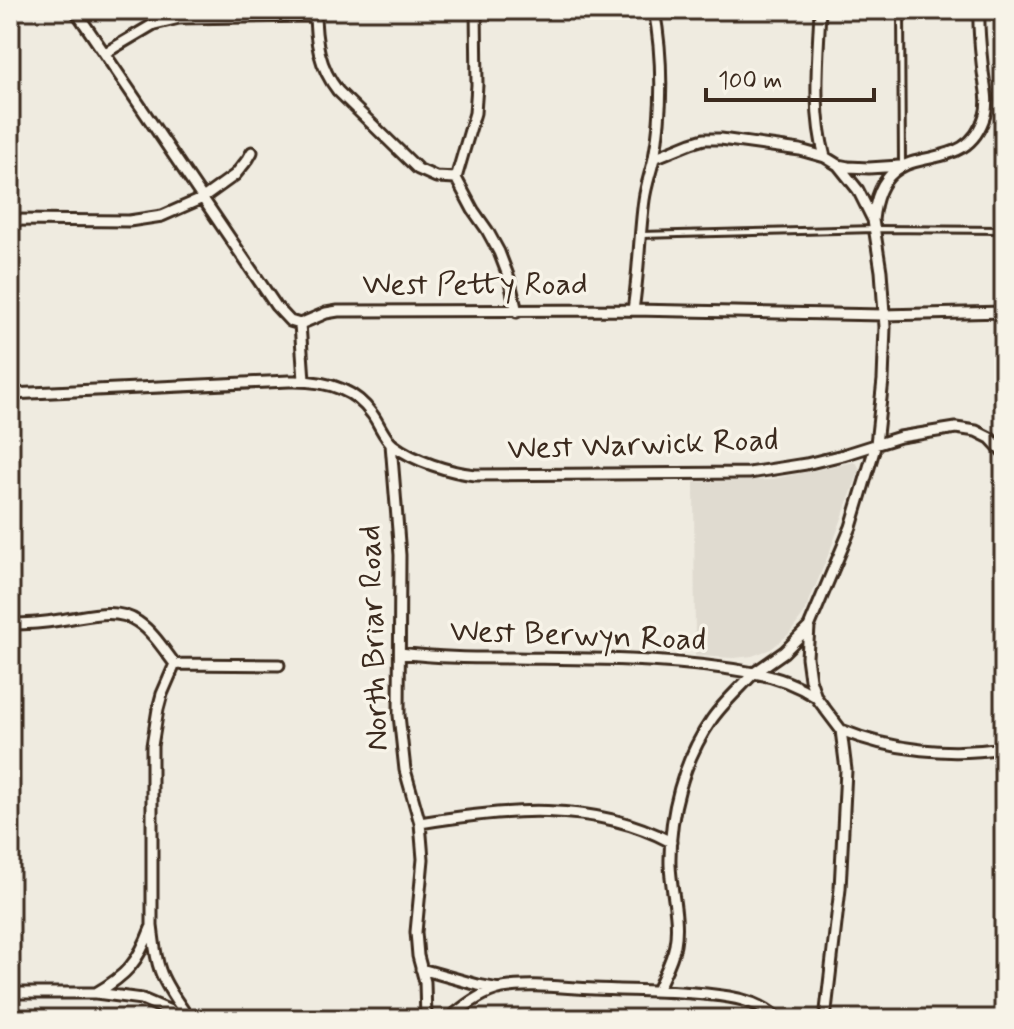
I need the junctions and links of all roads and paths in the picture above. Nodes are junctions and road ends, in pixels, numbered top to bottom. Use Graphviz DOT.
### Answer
graph roads {
  1 [pos="75,10"];
  2 [pos="476,10"];
  3 [pos="654,10"];
  4 [pos="820,10"];
  5 [pos="901,10"];
  6 [pos="979,10"];
  7 [pos="315,13"];
  8 [pos="105,53"];
  9 [pos="252,152"];
  10 [pos="825,157"];
  11 [pos="654,158"];
  12 [pos="838,165"];
  13 [pos="902,165"];
  14 [pos="456,178"];
  15 [pos="203,198"];
  16 [pos="10,220"];
  17 [pos="874,225"];
  18 [pos="1004,230"];
  19 [pos="641,235"];
  20 [pos="633,310"];
  21 [pos="517,312"];
  22 [pos="1004,312"];
  23 [pos="884,315"];
  24 [pos="300,324"];
  25 [pos="304,380"];
  26 [pos="10,394"];
  27 [pos="391,444"];
  28 [pos="876,444"];
  29 [pos="1004,453"];
  30 [pos="10,624"];
  31 [pos="809,627"];
  32 [pos="400,653"];
  33 [pos="175,664"];
  34 [pos="279,665"];
  35 [pos="754,673"];
  36 [pos="816,697"];
  37 [pos="1004,707"];
  38 [pos="841,730"];
  39 [pos="1003,748"];
  40 [pos="420,823"];
  41 [pos="671,842"];
  42 [pos="152,926"];
  43 [pos="1004,959"];
  44 [pos="421,969"];
  45 [pos="499,989"];
  46 [pos="657,991"];
  47 [pos="10,993"];
  48 [pos="96,993"];
  49 [pos="189,1019"];
  50 [pos="426,1019"];
  51 [pos="449,1019"];
  52 [pos="778,1019"];
  53 [pos="825,1019"];
  1 -- 8 [label="street"];
  2 -- 14 [label="street"];
  3 -- 11 [label="street"];
  4 -- 10 [label="street"];
  5 -- 13 [label="lane"];
  6 -- 13 [label="street"];
  7 -- 8 [label="street"];
  7 -- 14 [label="street"];
  8 -- 15 [label="street"];
  9 -- 15 [label="street"];
  10 -- 11 [label="street"];
  10 -- 12 [label="street"];
  11 -- 19 [label="street"];
  12 -- 13 [label="street"];
  12 -- 17 [label="street"];
  13 -- 17 [label="street"];
  14 -- 21 [label="street"];
  15 -- 16 [label="street"];
  15 -- 24 [label="street"];
  17 -- 18 [label="lane"];
  17 -- 19 [label="lane"];
  17 -- 23 [label="street"];
  19 -- 20 [label="street"];
  20 -- 21 [label="street, West Petty Road"];
  20 -- 23 [label="street, West Petty Road"];
  21 -- 24 [label="street, West Petty Road"];
  22 -- 23 [label="street, West Petty Road"];
  23 -- 28 [label="street"];
  24 -- 25 [label="street"];
  25 -- 26 [label="street"];
  25 -- 27 [label="street"];
  27 -- 28 [label="street, West Warwick Road"];
  27 -- 32 [label="street, North Briar Road"];
  28 -- 29 [label="street, West Warwick Road"];
  28 -- 31 [label="street"];
  30 -- 33 [label="street"];
  31 -- 35 [label="street"];
  31 -- 36 [label="street"];
  32 -- 35 [label="street, West Berwyn Road"];
  32 -- 40 [label="street, North Briar Road"];
  33 -- 34 [label="street"];
  33 -- 42 [label="street"];
  35 -- 36 [label="street, West Berwyn Road"];
  35 -- 41 [label="street"];
  36 -- 38 [label="street"];
  37 -- 39 [label="street"];
  38 -- 39 [label="street"];
  38 -- 53 [label="street"];
  39 -- 43 [label="street"];
  40 -- 41 [label="street"];
  40 -- 44 [label="street, North Briar Road"];
  41 -- 46 [label="street"];
  42 -- 48 [label="street"];
  42 -- 49 [label="street"];
  44 -- 45 [label="street"];
  44 -- 50 [label="street, North Briar Road"];
  45 -- 46 [label="street"];
  45 -- 51 [label="street"];
  46 -- 52 [label="street"];
  47 -- 48 [label="street"];
  48 -- 49 [label="street"];
}
